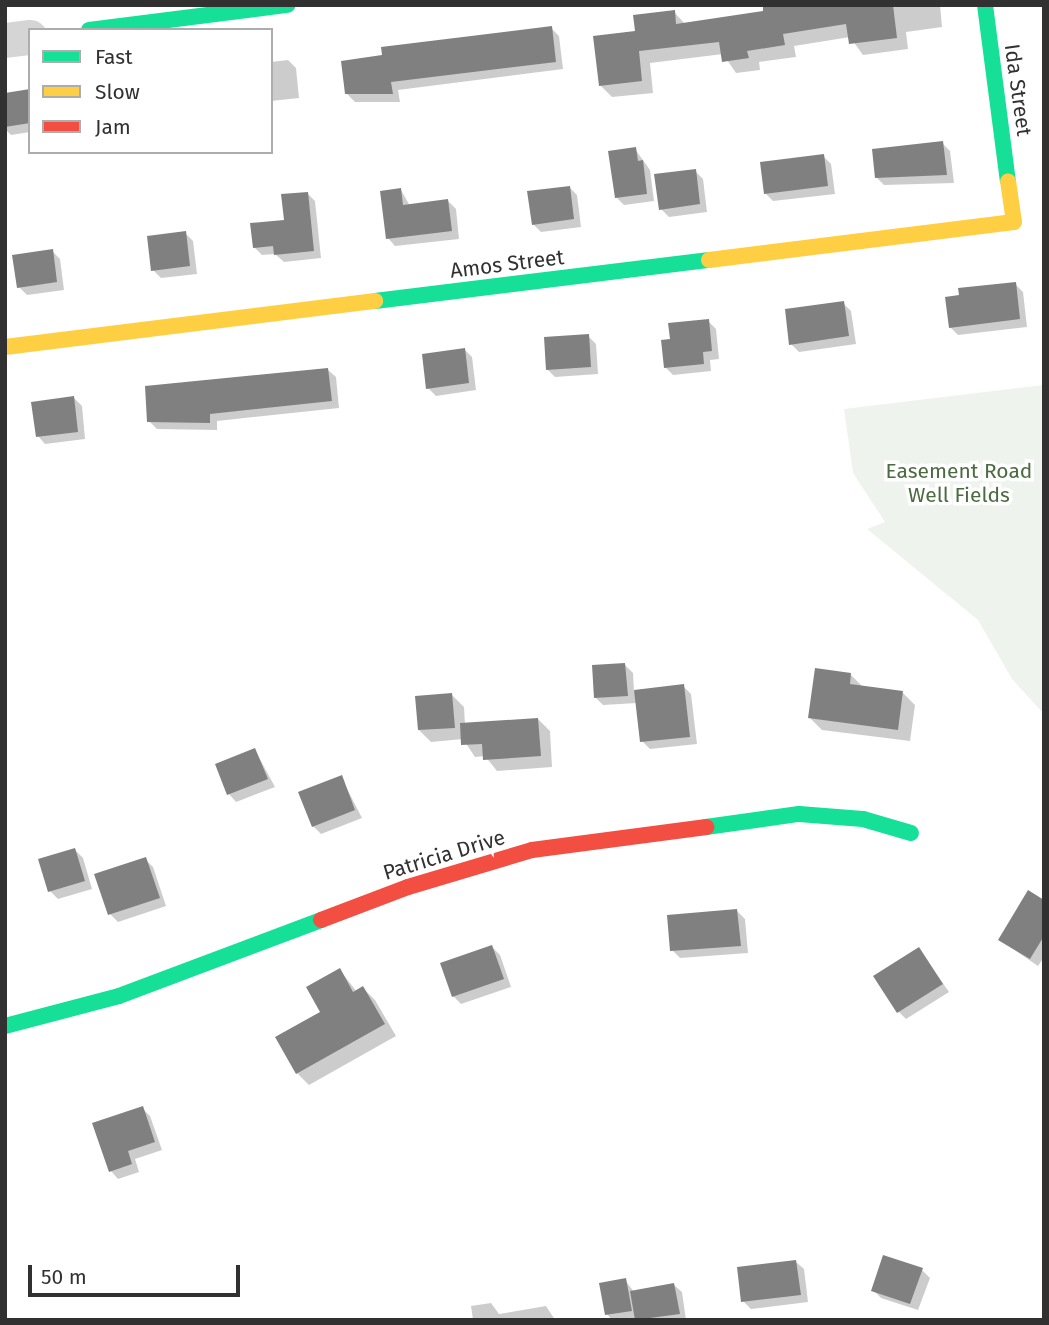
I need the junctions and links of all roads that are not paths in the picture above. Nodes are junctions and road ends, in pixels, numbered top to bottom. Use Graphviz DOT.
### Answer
graph roads {
  1 [pos="287,5"];
  2 [pos="985,5"];
  3 [pos="105,28"];
  4 [pos="28,37"];
  5 [pos="5,40"];
  6 [pos="1014,222"];
  7 [pos="5,347"];
  8 [pos="911,833"];
  9 [pos="5,1026"];
  1 -- 3 [label="street"];
  2 -- 6 [label="street, Ida Street"];
  4 -- 5 [label="street"];
  6 -- 7 [label="street, Amos Street"];
  8 -- 9 [label="street, Patricia Drive"];
}
